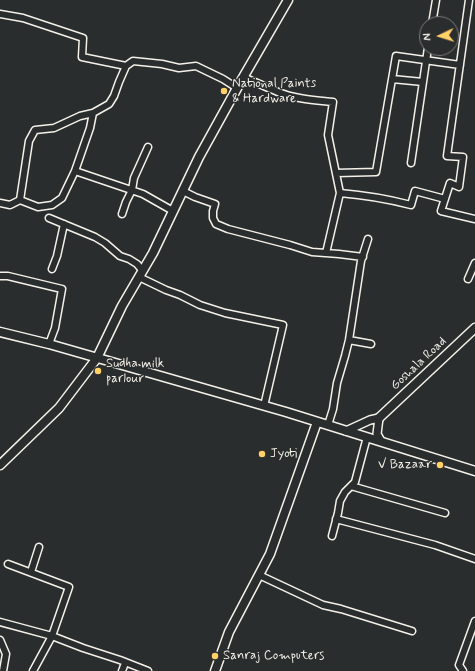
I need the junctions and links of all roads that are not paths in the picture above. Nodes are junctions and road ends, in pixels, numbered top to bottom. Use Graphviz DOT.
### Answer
graph roads {
  1 [pos="288,0"];
  2 [pos="436,0"];
  3 [pos="469,0"];
  4 [pos="0,14"];
  5 [pos="433,16"];
  6 [pos="427,56"];
  7 [pos="426,60"];
  8 [pos="460,65"];
  9 [pos="126,66"];
  10 [pos="243,77"];
  11 [pos="392,79"];
  12 [pos="423,82"];
  13 [pos="237,88"];
  14 [pos="93,113"];
  15 [pos="148,147"];
  16 [pos="411,163"];
  17 [pos="75,171"];
  18 [pos="336,173"];
  19 [pos="132,190"];
  20 [pos="183,191"];
  21 [pos="340,193"];
  22 [pos="445,199"];
  23 [pos="20,200"];
  24 [pos="0,203"];
  25 [pos="173,211"];
  26 [pos="122,214"];
  27 [pos="49,218"];
  28 [pos="475,219"];
  29 [pos="64,224"];
  30 [pos="368,239"];
  31 [pos="326,253"];
  32 [pos="363,257"];
  33 [pos="475,263"];
  34 [pos="52,269"];
  35 [pos="141,274"];
  36 [pos="0,276"];
  37 [pos="468,279"];
  38 [pos="475,328"];
  39 [pos="0,332"];
  40 [pos="349,340"];
  41 [pos="49,344"];
  42 [pos="371,344"];
  43 [pos="97,358"];
  44 [pos="264,406"];
  45 [pos="379,418"];
  46 [pos="317,422"];
  47 [pos="328,425"];
  48 [pos="346,431"];
  49 [pos="367,437"];
  50 [pos="381,442"];
  51 [pos="0,465"];
  52 [pos="475,471"];
  53 [pos="351,486"];
  54 [pos="445,513"];
  55 [pos="336,519"];
  56 [pos="332,536"];
  57 [pos="39,547"];
  58 [pos="475,559"];
  59 [pos="8,564"];
  60 [pos="31,572"];
  61 [pos="259,575"];
  62 [pos="475,621"];
  63 [pos="0,622"];
  64 [pos="412,632"];
  65 [pos="52,636"];
  66 [pos="0,640"];
  67 [pos="126,662"];
  68 [pos="3,671"];
  69 [pos="33,671"];
  70 [pos="122,671"];
  71 [pos="148,671"];
  72 [pos="216,671"];
  73 [pos="463,671"];
  1 -- 10 [label="main road"];
  2 -- 5 [label="street"];
  3 -- 8 [label="street"];
  4 -- 9 [label="street"];
  6 -- 7 [label="street"];
  7 -- 8 [label="street"];
  7 -- 11 [label="street"];
  7 -- 12 [label="street"];
  8 -- 22 [label="street"];
  9 -- 13 [label="street"];
  9 -- 14 [label="street"];
  10 -- 13 [label="main road"];
  10 -- 18 [label="street"];
  11 -- 12 [label="street"];
  11 -- 18 [label="street"];
  12 -- 16 [label="street"];
  13 -- 20 [label="main road"];
  14 -- 17 [label="street"];
  14 -- 23 [label="street"];
  15 -- 19 [label="street"];
  17 -- 19 [label="street"];
  17 -- 23 [label="street"];
  18 -- 21 [label="street"];
  19 -- 25 [label="street"];
  19 -- 26 [label="street"];
  20 -- 25 [label="main road"];
  20 -- 31 [label="street"];
  21 -- 22 [label="street"];
  21 -- 31 [label="street"];
  22 -- 28 [label="street"];
  23 -- 24 [label="street"];
  25 -- 35 [label="main road"];
  27 -- 29 [label="street"];
  29 -- 34 [label="street"];
  29 -- 35 [label="street"];
  30 -- 32 [label="street"];
  31 -- 32 [label="street"];
  32 -- 40 [label="street"];
  33 -- 37 [label="street"];
  35 -- 43 [label="main road"];
  35 -- 44 [label="street"];
  36 -- 41 [label="street"];
  38 -- 45 [label="main road, Goshala Road"];
  39 -- 41 [label="main road"];
  40 -- 42 [label="street"];
  40 -- 47 [label="street"];
  41 -- 43 [label="main road"];
  43 -- 44 [label="main road"];
  43 -- 51 [label="main road"];
  44 -- 46 [label="main road"];
  45 -- 48 [label="street"];
  45 -- 50 [label="street"];
  46 -- 47 [label="main road"];
  46 -- 61 [label="main road"];
  47 -- 48 [label="main road"];
  48 -- 49 [label="main road"];
  49 -- 50 [label="main road"];
  49 -- 53 [label="street"];
  50 -- 52 [label="main road"];
  53 -- 54 [label="street"];
  53 -- 55 [label="street"];
  55 -- 56 [label="street"];
  55 -- 58 [label="street"];
  57 -- 60 [label="street"];
  59 -- 60 [label="street"];
  60 -- 65 [label="street"];
  61 -- 64 [label="street"];
  61 -- 72 [label="main road"];
  62 -- 73 [label="street"];
  63 -- 65 [label="street"];
  65 -- 67 [label="street"];
  65 -- 69 [label="street"];
  66 -- 68 [label="street"];
  67 -- 70 [label="street"];
  67 -- 71 [label="street"];
}
